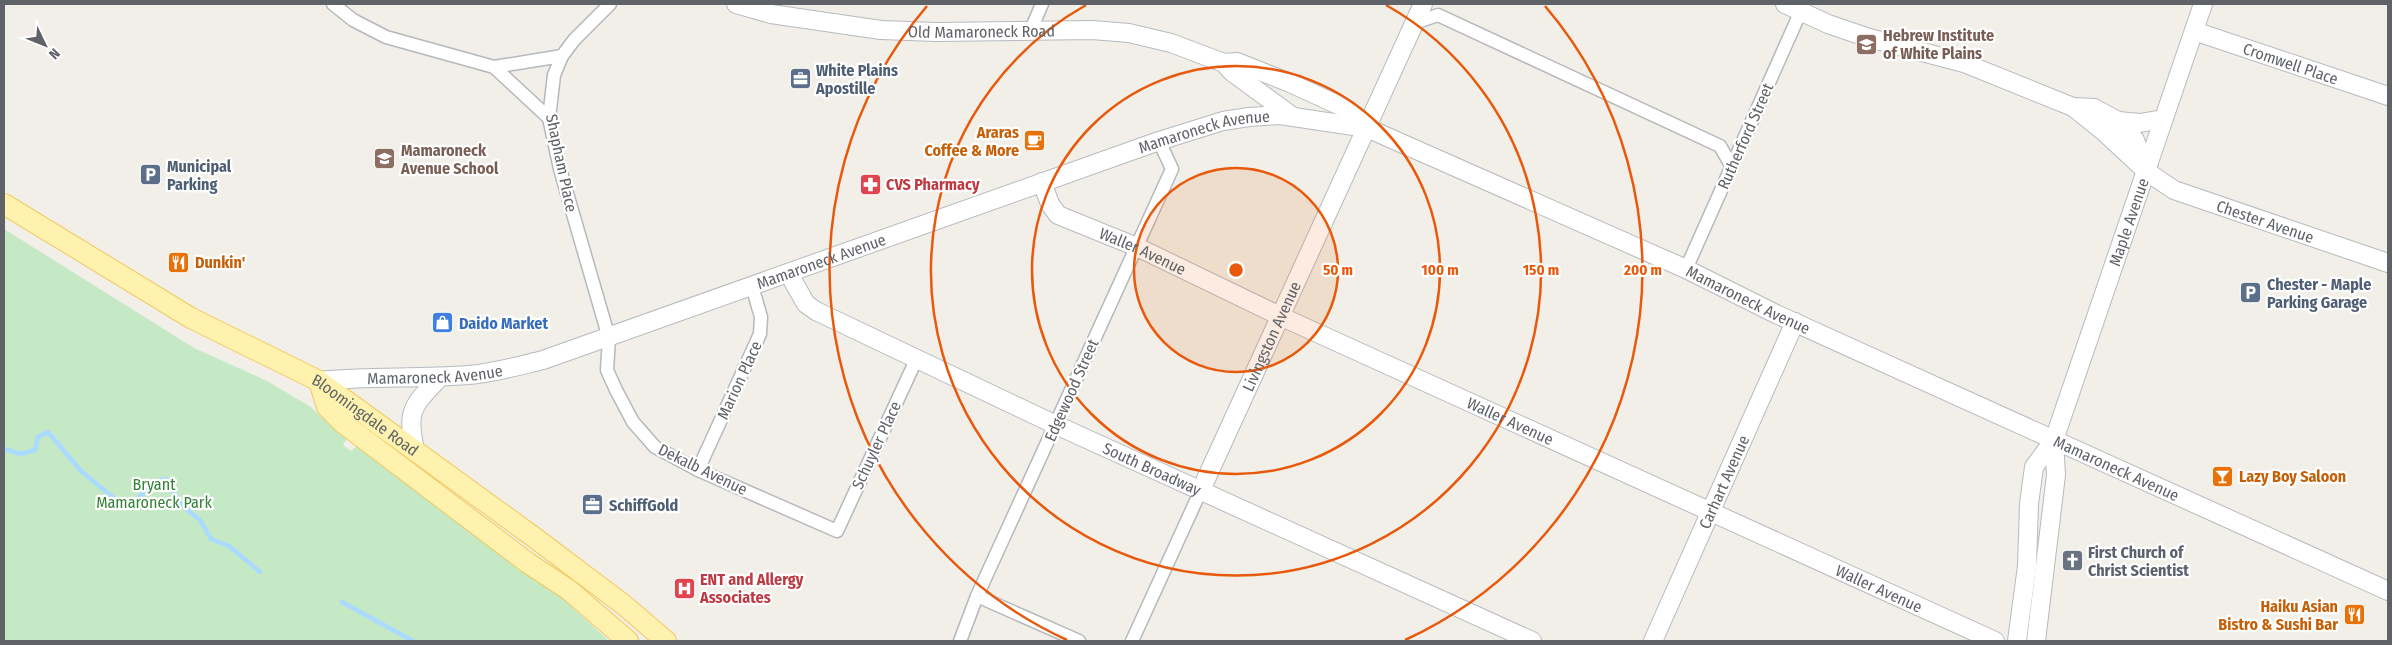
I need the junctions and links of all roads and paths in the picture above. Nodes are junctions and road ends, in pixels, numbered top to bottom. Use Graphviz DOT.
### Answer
graph roads {
  1 [pos="333,4"];
  2 [pos="610,4"];
  3 [pos="736,4"];
  4 [pos="1042,4"];
  5 [pos="1422,4"];
  6 [pos="2203,4"];
  7 [pos="1796,6"];
  8 [pos="774,9"];
  9 [pos="1414,23"];
  10 [pos="2194,30"];
  11 [pos="1030,32"];
  12 [pos="562,56"];
  13 [pos="1224,63"];
  14 [pos="494,67"];
  15 [pos="2388,96"];
  16 [pos="2072,107"];
  17 [pos="1292,116"];
  18 [pos="549,118"];
  19 [pos="2163,119"];
  20 [pos="2118,121"];
  21 [pos="1367,128"];
  22 [pos="1158,140"];
  23 [pos="1732,167"];
  24 [pos="2146,171"];
  25 [pos="1042,182"];
  26 [pos="4,204"];
  27 [pos="1137,247"];
  28 [pos="2388,263"];
  29 [pos="1686,269"];
  30 [pos="789,274"];
  31 [pos="752,286"];
  32 [pos="1282,317"];
  33 [pos="1795,322"];
  34 [pos="609,338"];
  35 [pos="916,360"];
  36 [pos="440,377"];
  37 [pos="319,381"];
  38 [pos="1056,425"];
  39 [pos="2054,440"];
  40 [pos="415,450"];
  41 [pos="698,470"];
  42 [pos="1201,490"];
  43 [pos="1711,511"];
  44 [pos="836,531"];
  45 [pos="2388,591"];
  46 [pos="977,596"];
  47 [pos="628,641"];
  48 [pos="666,641"];
  49 [pos="960,641"];
  50 [pos="1079,641"];
  51 [pos="1132,641"];
  52 [pos="1532,641"];
  53 [pos="1653,641"];
  54 [pos="1995,641"];
  55 [pos="2017,641"];
  56 [pos="2036,641"];
  1 -- 14 [label="street"];
  2 -- 12 [label="street, Shapham Place"];
  3 -- 8 [label="main road, Old Mamaroneck Road"];
  4 -- 11 [label="street"];
  5 -- 9 [label="main road, Livingston Avenue"];
  6 -- 10 [label="main road, Maple Avenue"];
  7 -- 16 [label="main road"];
  7 -- 23 [label="street, Rutherford Street"];
  8 -- 11 [label="main road, Old Mamaroneck Road"];
  9 -- 21 [label="main road, Livingston Avenue"];
  9 -- 23 [label="street"];
  10 -- 15 [label="main road, Cromwell Place"];
  10 -- 19 [label="main road, Maple Avenue"];
  11 -- 13 [label="main road, Old Mamaroneck Road"];
  12 -- 14 [label="street"];
  12 -- 18 [label="street, Shapham Place"];
  13 -- 17 [label="main road, Old Mamaroneck Road"];
  13 -- 21 [label="main road, Old Mamaroneck Road"];
  14 -- 18 [label="street"];
  16 -- 20 [label="main road"];
  16 -- 24 [label="main road, Chester Avenue"];
  17 -- 21 [label="main road, Mamaroneck Avenue"];
  17 -- 22 [label="main road, Mamaroneck Avenue"];
  18 -- 34 [label="street, Shapham Place"];
  19 -- 20 [label="main road"];
  19 -- 24 [label="main road, Maple Avenue"];
  20 -- 24 [label="main road"];
  21 -- 29 [label="main road, Mamaroneck Avenue"];
  21 -- 32 [label="main road, Livingston Avenue"];
  22 -- 25 [label="main road, Mamaroneck Avenue"];
  22 -- 27 [label="street, Edgewood Street"];
  23 -- 29 [label="street, Rutherford Street"];
  24 -- 28 [label="main road, Chester Avenue"];
  24 -- 39 [label="main road, Maple Avenue"];
  25 -- 27 [label="main road, Waller Avenue"];
  25 -- 30 [label="main road, Mamaroneck Avenue"];
  26 -- 37 [label="main road"];
  27 -- 32 [label="main road, Waller Avenue"];
  27 -- 38 [label="street, Edgewood Street"];
  29 -- 33 [label="main road, Mamaroneck Avenue"];
  30 -- 31 [label="main road, Mamaroneck Avenue"];
  30 -- 35 [label="main road, South Broadway"];
  31 -- 34 [label="main road, Mamaroneck Avenue"];
  31 -- 41 [label="street, Marion Place"];
  32 -- 42 [label="main road, Livingston Avenue"];
  32 -- 43 [label="main road, Waller Avenue"];
  33 -- 39 [label="main road, Mamaroneck Avenue"];
  33 -- 43 [label="main road, Carhart Avenue"];
  34 -- 36 [label="main road, Mamaroneck Avenue"];
  34 -- 41 [label="street, Dekalb Avenue"];
  35 -- 38 [label="main road, South Broadway"];
  35 -- 44 [label="street, Schuyler Place"];
  36 -- 37 [label="main road, Mamaroneck Avenue"];
  36 -- 40 [label="main road"];
  37 -- 40 [label="main road, Bloomingdale Road"];
  37 -- 47 [label="main road, Bloomingdale Road"];
  38 -- 42 [label="main road, South Broadway"];
  38 -- 46 [label="street, Edgewood Street"];
  39 -- 45 [label="main road, Mamaroneck Avenue"];
  39 -- 55 [label="main road, Maple Avenue"];
  39 -- 56 [label="main road, Maple Avenue"];
  40 -- 48 [label="main road, Bloomingdale Road"];
  41 -- 44 [label="street, Dekalb Avenue"];
  42 -- 51 [label="street, Livingston Avenue"];
  42 -- 52 [label="main road, South Broadway"];
  43 -- 53 [label="main road, Carhart Avenue"];
  43 -- 54 [label="main road, Waller Avenue"];
  46 -- 49 [label="street, Edgewood Street"];
  46 -- 50 [label="street"];
}
